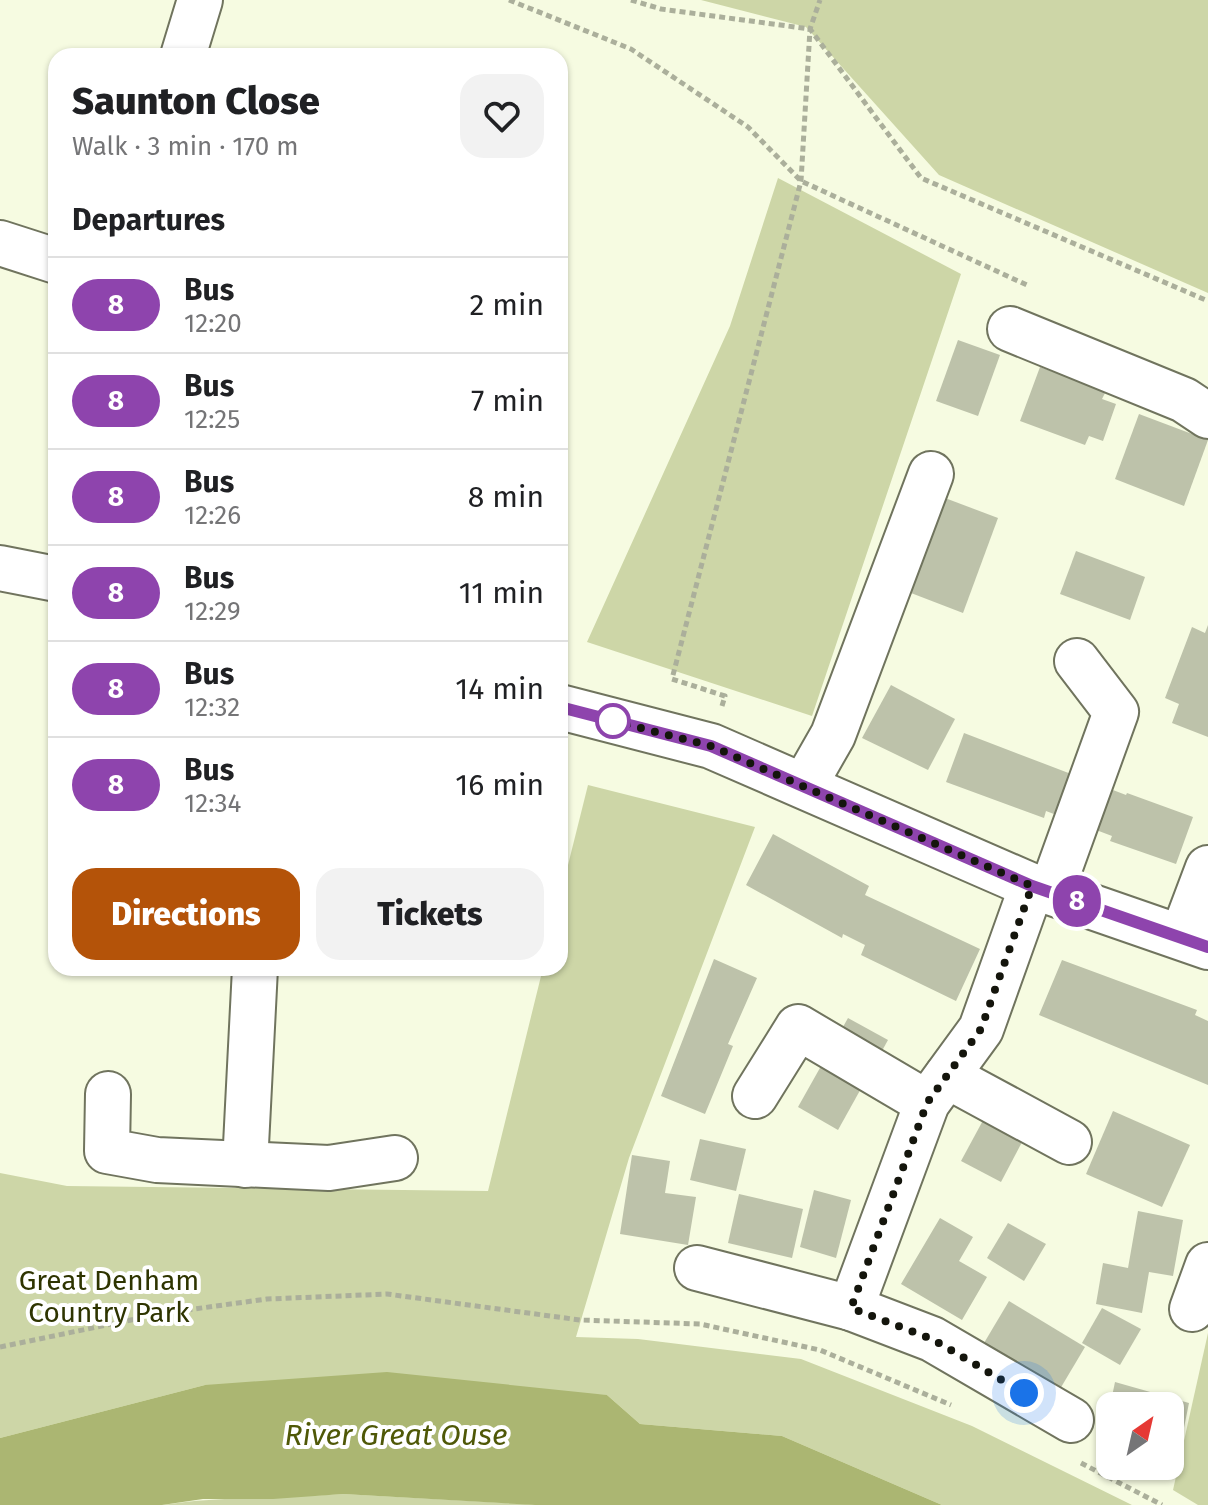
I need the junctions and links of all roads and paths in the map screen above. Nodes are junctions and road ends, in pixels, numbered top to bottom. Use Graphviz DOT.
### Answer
graph roads {
  1 [pos="200,0"];
  2 [pos="509,0"];
  3 [pos="631,0"];
  4 [pos="820,0"];
  5 [pos="810,29"];
  6 [pos="185,48"];
  7 [pos="801,181"];
  8 [pos="0,243"];
  9 [pos="48,258"];
  10 [pos="1041,291"];
  11 [pos="1208,301"];
  12 [pos="1010,329"];
  13 [pos="1208,416"];
  14 [pos="931,474"];
  15 [pos="0,568"];
  16 [pos="48,577"];
  17 [pos="1077,661"];
  18 [pos="568,709"];
  19 [pos="711,746"];
  20 [pos="805,784"];
  21 [pos="1208,868"];
  22 [pos="1042,889"];
  23 [pos="1195,942"];
  24 [pos="255,976"];
  25 [pos="937,1089"];
  26 [pos="108,1094"];
  27 [pos="755,1096"];
  28 [pos="1069,1142"];
  29 [pos="395,1158"];
  30 [pos="245,1165"];
  31 [pos="1208,1265"];
  32 [pos="697,1268"];
  33 [pos="851,1308"];
  34 [pos="1192,1309"];
  35 [pos="0,1347"];
  36 [pos="959,1409"];
  37 [pos="1074,1440"];
  38 [pos="1162,1505"];
  1 -- 6 [label="street"];
  2 -- 7 [label="path"];
  3 -- 5 [label="path"];
  4 -- 5 [label="path"];
  5 -- 7 [label="path"];
  5 -- 11 [label="path"];
  7 -- 10 [label="path"];
  7 -- 19 [label="path"];
  8 -- 9 [label="street"];
  12 -- 13 [label="street"];
  14 -- 20 [label="street"];
  15 -- 16 [label="street"];
  17 -- 22 [label="street"];
  18 -- 19 [label="street"];
  19 -- 20 [label="street"];
  20 -- 22 [label="street"];
  21 -- 23 [label="street"];
  22 -- 23 [label="street"];
  22 -- 25 [label="street"];
  24 -- 30 [label="street"];
  25 -- 27 [label="street"];
  25 -- 28 [label="street"];
  25 -- 33 [label="street"];
  26 -- 30 [label="street"];
  29 -- 30 [label="street"];
  31 -- 34 [label="street"];
  32 -- 33 [label="street"];
  33 -- 37 [label="street"];
  35 -- 36 [label="path"];
  37 -- 38 [label="path"];
}
